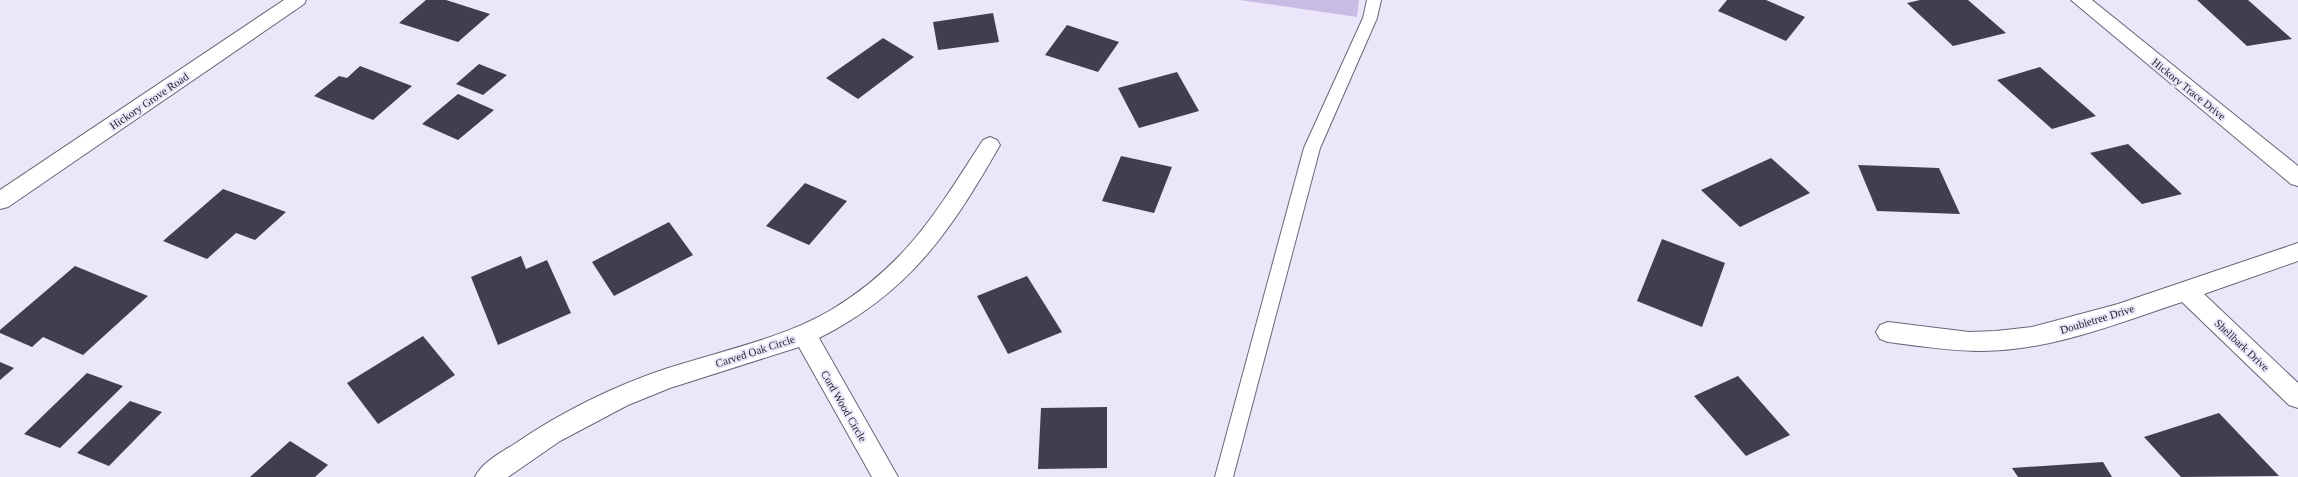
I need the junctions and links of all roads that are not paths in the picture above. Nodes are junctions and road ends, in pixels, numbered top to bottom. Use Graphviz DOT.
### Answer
graph roads {
  1 [pos="297,0"];
  2 [pos="1374,0"];
  3 [pos="2080,0"];
  4 [pos="990,145"];
  5 [pos="2298,178"];
  6 [pos="0,202"];
  7 [pos="2298,252"];
  8 [pos="2186,292"];
  9 [pos="1888,332"];
  10 [pos="804,334"];
  11 [pos="2298,398"];
  12 [pos="488,477"];
  13 [pos="885,477"];
  14 [pos="1224,477"];
  1 -- 6 [label="street, Hickory Grove Road"];
  2 -- 14 [label="lane"];
  3 -- 5 [label="street, Hickory Trace Drive"];
  4 -- 10 [label="street, Carved Oak Circle"];
  7 -- 8 [label="street, Doubletree Drive"];
  8 -- 9 [label="street, Doubletree Drive"];
  8 -- 11 [label="street, Shellbark Drive"];
  10 -- 12 [label="street, Carved Oak Circle"];
  10 -- 13 [label="street, Cord Wood Circle"];
}
